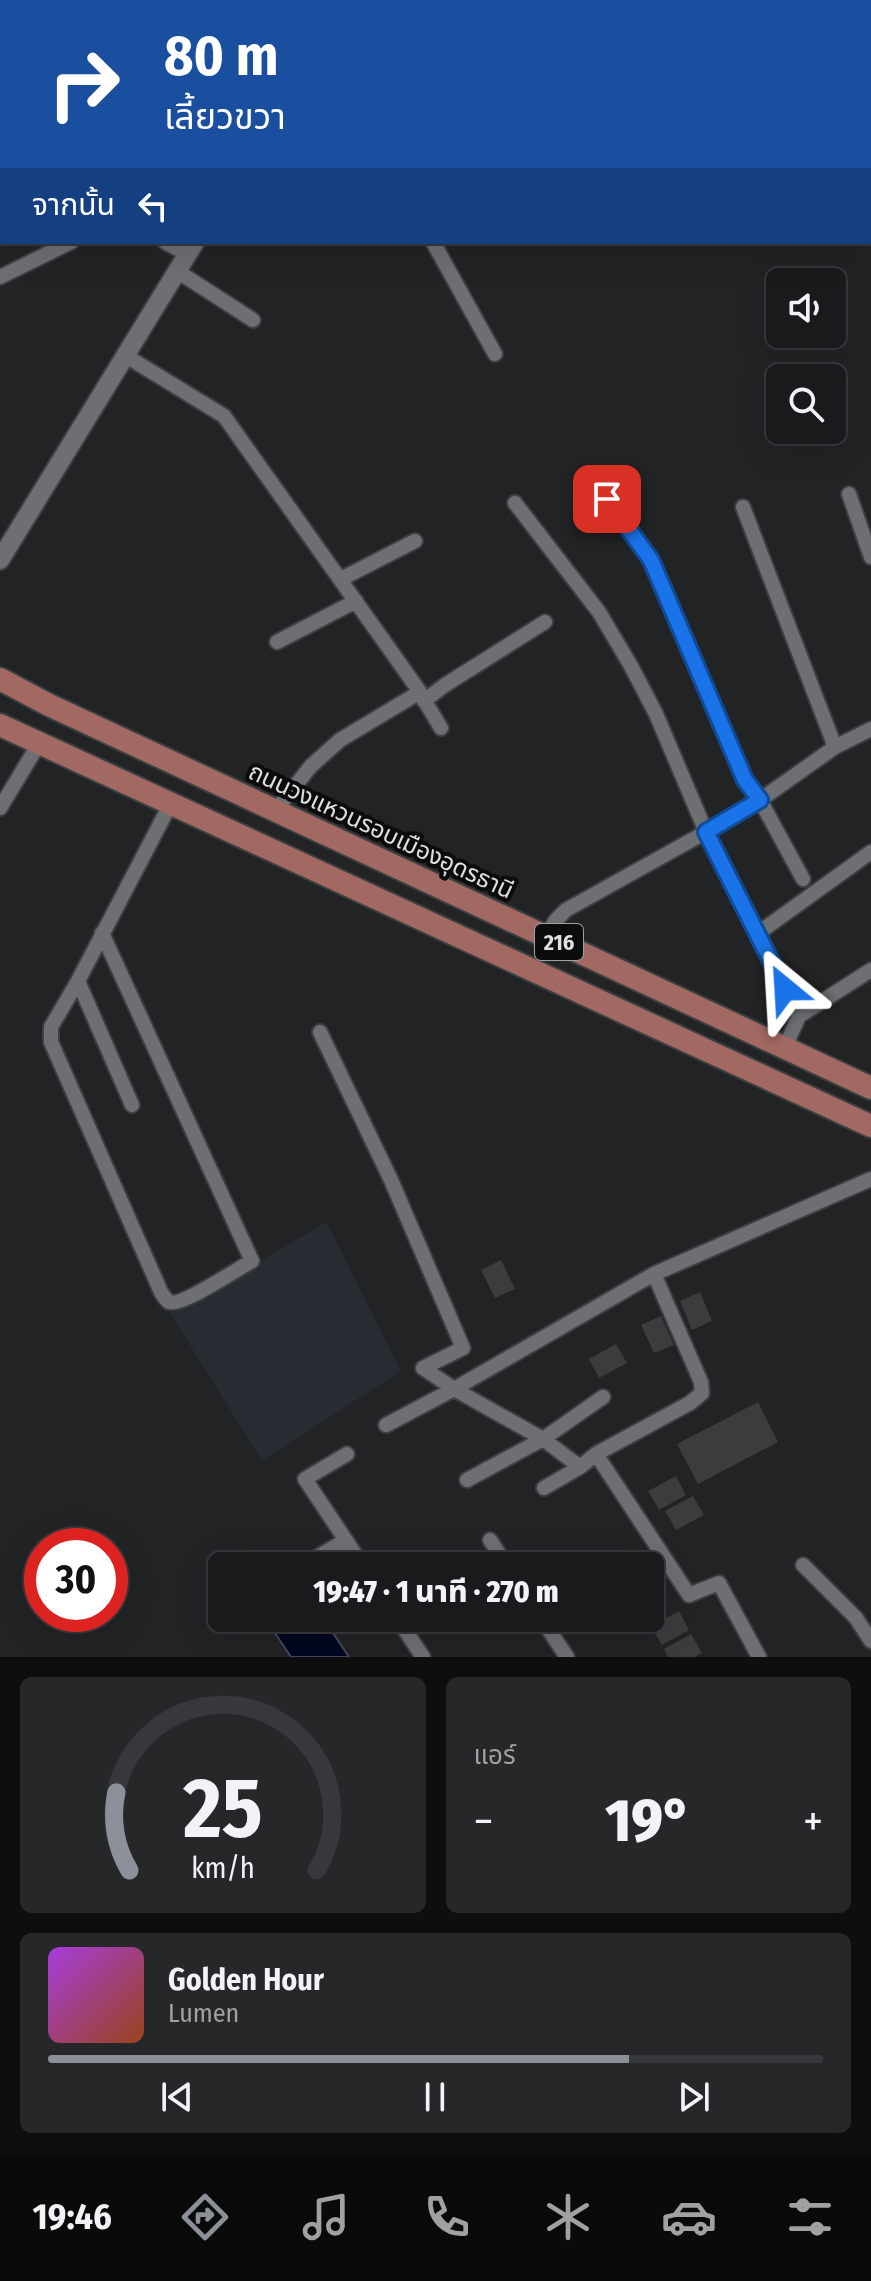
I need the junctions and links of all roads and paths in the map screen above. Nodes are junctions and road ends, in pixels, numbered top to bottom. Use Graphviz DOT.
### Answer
graph roads {
  1 [pos="67,244"];
  2 [pos="434,244"];
  3 [pos="191,248"];
  4 [pos="177,271"];
  5 [pos="0,277"];
  6 [pos="253,320"];
  7 [pos="495,354"];
  8 [pos="126,356"];
  9 [pos="849,494"];
  10 [pos="607,499"];
  11 [pos="515,503"];
  12 [pos="743,507"];
  13 [pos="415,541"];
  14 [pos="871,557"];
  15 [pos="0,560"];
  16 [pos="341,579"];
  17 [pos="356,601"];
  18 [pos="545,622"];
  19 [pos="277,642"];
  20 [pos="2,679"];
  21 [pos="422,696"];
  22 [pos="0,725"];
  23 [pos="441,728"];
  24 [pos="871,729"];
  25 [pos="40,742"];
  26 [pos="835,747"];
  27 [pos="760,800"];
  28 [pos="171,803"];
  29 [pos="0,808"];
  30 [pos="276,810"];
  31 [pos="706,832"];
  32 [pos="871,852"];
  33 [pos="803,879"];
  34 [pos="102,933"];
  35 [pos="757,934"];
  36 [pos="546,936"];
  37 [pos="871,970"];
  38 [pos="78,981"];
  39 [pos="799,1016"];
  40 [pos="320,1032"];
  41 [pos="785,1047"];
  42 [pos="871,1088"];
  43 [pos="132,1105"];
  44 [pos="871,1126"];
  45 [pos="871,1179"];
  46 [pos="654,1274"];
  47 [pos="454,1389"];
  48 [pos="603,1397"];
  49 [pos="386,1425"];
  50 [pos="543,1439"];
  51 [pos="347,1454"];
  52 [pos="596,1454"];
  53 [pos="580,1467"];
  54 [pos="467,1480"];
  55 [pos="544,1488"];
  56 [pos="346,1540"];
  57 [pos="490,1540"];
  58 [pos="326,1552"];
  59 [pos="354,1552"];
  60 [pos="498,1552"];
  61 [pos="803,1565"];
  62 [pos="406,1632"];
  63 [pos="550,1632"];
  64 [pos="871,1641"];
  65 [pos="423,1657"];
  66 [pos="567,1657"];
  67 [pos="759,1657"];
  1 -- 5 [label="street"];
  2 -- 7 [label="street"];
  3 -- 4 [label="street"];
  4 -- 6 [label="street"];
  4 -- 8 [label="street"];
  8 -- 15 [label="street"];
  8 -- 16 [label="street"];
  9 -- 14 [label="street"];
  10 -- 27 [label="street"];
  11 -- 31 [label="street"];
  12 -- 26 [label="street"];
  13 -- 16 [label="street"];
  16 -- 17 [label="street"];
  17 -- 19 [label="street"];
  17 -- 21 [label="street"];
  18 -- 21 [label="street"];
  20 -- 30 [label="main road, ถนนวงแหวนรอบเมืองอุดรธานี / 216"];
  21 -- 23 [label="street"];
  21 -- 30 [label="street"];
  22 -- 25 [label="main road, 216"];
  24 -- 26 [label="street"];
  25 -- 28 [label="main road, 216"];
  25 -- 29 [label="street"];
  26 -- 27 [label="street"];
  27 -- 31 [label="street"];
  27 -- 33 [label="street"];
  28 -- 34 [label="street"];
  28 -- 44 [label="main road, 216"];
  30 -- 36 [label="main road, ถนนวงแหวนรอบเมืองอุดรธานี / 216"];
  31 -- 35 [label="street"];
  31 -- 36 [label="street"];
  32 -- 35 [label="street"];
  34 -- 38 [label="street"];
  34 -- 38 [label="street"];
  35 -- 39 [label="street"];
  36 -- 41 [label="main road, ถนนวงแหวนรอบเมืองอุดรธานี / 216"];
  37 -- 39 [label="street"];
  38 -- 43 [label="street"];
  39 -- 41 [label="street"];
  40 -- 47 [label="street"];
  41 -- 42 [label="main road, ถนนวงแหวนรอบเมืองอุดรธานี / 216"];
  45 -- 46 [label="street"];
  46 -- 47 [label="street"];
  46 -- 52 [label="street"];
  47 -- 49 [label="street"];
  47 -- 50 [label="street"];
  48 -- 50 [label="street"];
  50 -- 53 [label="street"];
  50 -- 54 [label="street"];
  51 -- 56 [label="street"];
  52 -- 53 [label="street"];
  52 -- 67 [label="street"];
  53 -- 55 [label="street"];
  56 -- 58 [label="street"];
  56 -- 59 [label="street"];
  57 -- 60 [label="street"];
  61 -- 64 [label="street"];
  62 -- 65 [label="street"];
  63 -- 66 [label="street"];
}
